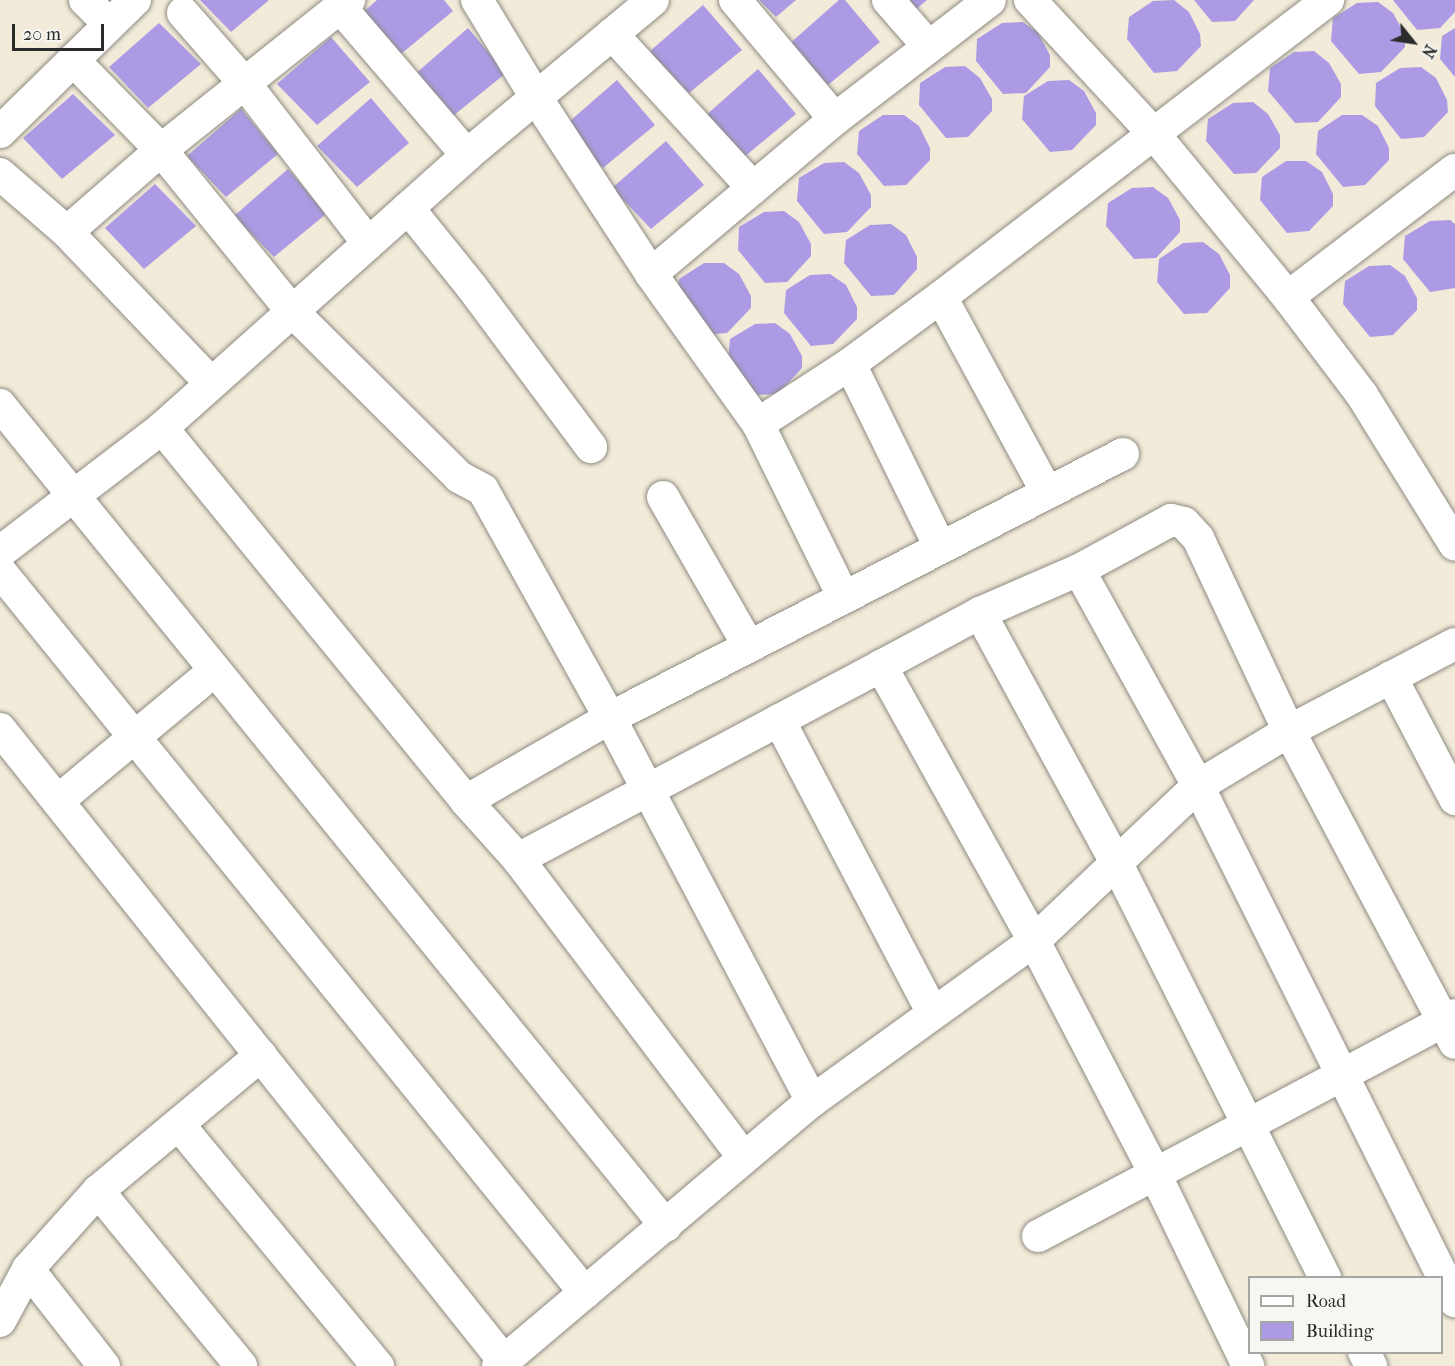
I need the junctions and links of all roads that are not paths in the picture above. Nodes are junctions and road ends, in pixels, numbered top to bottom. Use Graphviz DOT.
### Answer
graph roads {
  1 [pos="85,0"];
  2 [pos="135,0"];
  3 [pos="477,0"];
  4 [pos="652,0"];
  5 [pos="735,0"];
  6 [pos="888,0"];
  7 [pos="990,0"];
  8 [pos="1030,0"];
  9 [pos="1328,0"];
  10 [pos="344,4"];
  11 [pos="183,13"];
  12 [pos="109,24"];
  13 [pos="612,34"];
  14 [pos="929,47"];
  15 [pos="73,60"];
  16 [pos="246,85"];
  17 [pos="537,99"];
  18 [pos="835,119"];
  19 [pos="0,132"];
  20 [pos="1154,134"];
  21 [pos="161,150"];
  22 [pos="466,155"];
  23 [pos="1455,170"];
  24 [pos="0,174"];
  25 [pos="753,188"];
  26 [pos="408,208"];
  27 [pos="67,232"];
  28 [pos="368,243"];
  29 [pos="651,274"];
  30 [pos="940,297"];
  31 [pos="1288,297"];
  32 [pos="291,309"];
  33 [pos="850,364"];
  34 [pos="211,383"];
  35 [pos="0,405"];
  36 [pos="758,424"];
  37 [pos="162,428"];
  38 [pos="591,447"];
  39 [pos="1123,454"];
  40 [pos="1047,492"];
  41 [pos="73,493"];
  42 [pos="663,497"];
  43 [pos="1455,545"];
  44 [pos="940,547"];
  45 [pos="0,552"];
  46 [pos="1079,570"];
  47 [pos="0,571"];
  48 [pos="843,596"];
  49 [pos="980,613"];
  50 [pos="1455,644"];
  51 [pos="748,645"];
  52 [pos="881,666"];
  53 [pos="214,671"];
  54 [pos="1391,677"];
  55 [pos="610,718"];
  56 [pos="779,720"];
  57 [pos="0,729"];
  58 [pos="1290,731"];
  59 [pos="132,737"];
  60 [pos="1198,786"];
  61 [pos="648,790"];
  62 [pos="1455,799"];
  63 [pos="59,800"];
  64 [pos="466,801"];
  65 [pos="518,859"];
  66 [pos="1116,862"];
  67 [pos="1034,941"];
  68 [pos="932,1012"];
  69 [pos="1451,1026"];
  70 [pos="261,1056"];
  71 [pos="1343,1075"];
  72 [pos="812,1101"];
  73 [pos="1245,1124"];
  74 [pos="179,1125"];
  75 [pos="743,1156"];
  76 [pos="1154,1172"];
  77 [pos="98,1191"];
  78 [pos="666,1226"];
  79 [pos="1038,1236"];
  80 [pos="28,1269"];
  81 [pos="1324,1276"];
  82 [pos="1443,1276"];
  83 [pos="1443,1277"];
  84 [pos="585,1293"];
  85 [pos="1455,1301"];
  86 [pos="0,1322"];
  87 [pos="501,1363"];
  88 [pos="104,1366"];
  89 [pos="241,1366"];
  90 [pos="378,1366"];
  91 [pos="1248,1366"];
  1 -- 12 [label="street"];
  2 -- 12 [label="street"];
  3 -- 17 [label="street"];
  4 -- 13 [label="street"];
  5 -- 18 [label="street"];
  6 -- 14 [label="street"];
  7 -- 14 [label="street"];
  8 -- 20 [label="street"];
  9 -- 20 [label="street"];
  10 -- 16 [label="street"];
  10 -- 22 [label="street"];
  11 -- 16 [label="street"];
  12 -- 15 [label="street"];
  13 -- 17 [label="street"];
  13 -- 25 [label="street"];
  14 -- 18 [label="street"];
  15 -- 19 [label="street"];
  15 -- 21 [label="street"];
  16 -- 21 [label="street"];
  16 -- 28 [label="street"];
  17 -- 22 [label="street"];
  17 -- 29 [label="street"];
  18 -- 25 [label="street"];
  20 -- 30 [label="street"];
  20 -- 31 [label="street"];
  21 -- 27 [label="street"];
  21 -- 32 [label="street"];
  22 -- 26 [label="street"];
  23 -- 31 [label="street"];
  24 -- 27 [label="street"];
  25 -- 29 [label="street"];
  26 -- 28 [label="street"];
  26 -- 38 [label="street"];
  27 -- 34 [label="street"];
  28 -- 32 [label="street"];
  29 -- 36 [label="street"];
  30 -- 33 [label="street"];
  30 -- 40 [label="street"];
  31 -- 43 [label="street"];
  32 -- 34 [label="street"];
  32 -- 55 [label="street"];
  33 -- 36 [label="street"];
  33 -- 44 [label="street"];
  34 -- 37 [label="street"];
  35 -- 41 [label="street"];
  36 -- 48 [label="street"];
  37 -- 41 [label="street"];
  37 -- 64 [label="street"];
  39 -- 40 [label="street"];
  40 -- 44 [label="street"];
  41 -- 45 [label="street"];
  41 -- 53 [label="street"];
  42 -- 51 [label="street"];
  44 -- 48 [label="street"];
  46 -- 49 [label="street"];
  46 -- 58 [label="street"];
  46 -- 60 [label="street"];
  47 -- 59 [label="street"];
  48 -- 51 [label="street"];
  49 -- 52 [label="street"];
  49 -- 66 [label="street"];
  50 -- 54 [label="street"];
  51 -- 55 [label="street"];
  52 -- 56 [label="street"];
  52 -- 67 [label="street"];
  53 -- 59 [label="street"];
  53 -- 78 [label="street"];
  54 -- 58 [label="street"];
  54 -- 62 [label="street"];
  55 -- 61 [label="street"];
  55 -- 64 [label="street"];
  56 -- 61 [label="street"];
  56 -- 68 [label="street"];
  57 -- 63 [label="street"];
  58 -- 60 [label="street"];
  58 -- 69 [label="street"];
  59 -- 63 [label="street"];
  59 -- 84 [label="street"];
  60 -- 66 [label="street"];
  60 -- 71 [label="street"];
  61 -- 65 [label="street"];
  61 -- 72 [label="street"];
  63 -- 70 [label="street"];
  64 -- 65 [label="street"];
  65 -- 75 [label="street"];
  66 -- 67 [label="street"];
  66 -- 73 [label="street"];
  67 -- 68 [label="street"];
  67 -- 76 [label="street"];
  68 -- 72 [label="street"];
  69 -- 71 [label="street"];
  70 -- 74 [label="street"];
  70 -- 87 [label="street"];
  71 -- 73 [label="street"];
  71 -- 82 [label="street"];
  72 -- 75 [label="street"];
  73 -- 76 [label="street"];
  73 -- 81 [label="street"];
  74 -- 77 [label="street"];
  74 -- 90 [label="street"];
  75 -- 78 [label="street"];
  76 -- 79 [label="street"];
  76 -- 91 [label="street"];
  77 -- 80 [label="street"];
  77 -- 89 [label="street"];
  78 -- 84 [label="street"];
  80 -- 86 [label="street"];
  80 -- 88 [label="street"];
  83 -- 85 [label="street"];
  84 -- 87 [label="street"];
}
